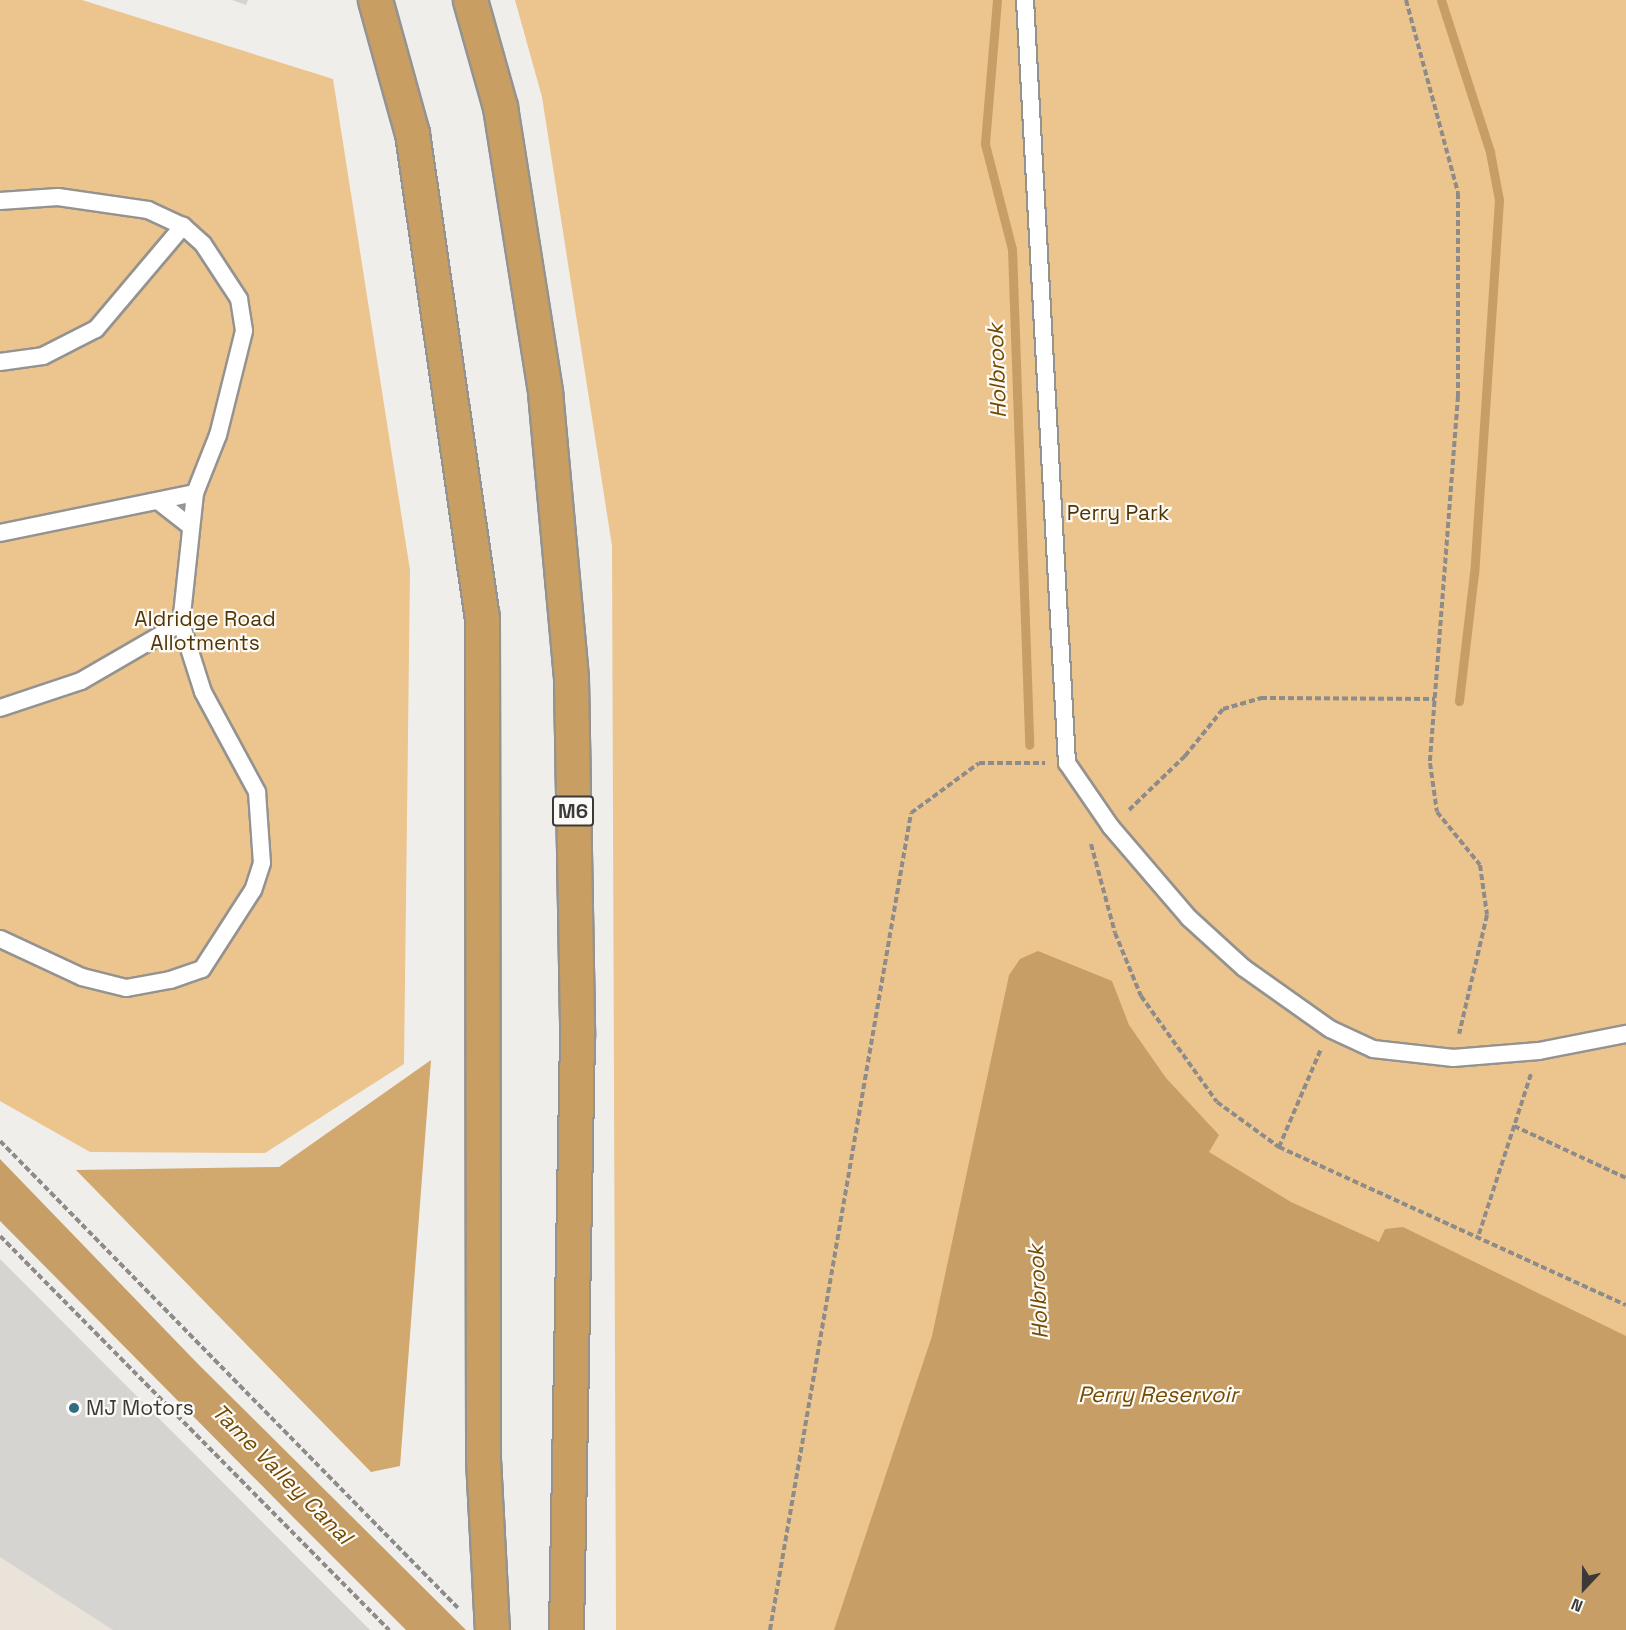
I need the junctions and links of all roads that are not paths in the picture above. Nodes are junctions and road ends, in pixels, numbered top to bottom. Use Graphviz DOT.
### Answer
graph roads {
  1 [pos="375,0"];
  2 [pos="470,0"];
  3 [pos="1025,0"];
  4 [pos="0,201"];
  5 [pos="183,226"];
  6 [pos="0,362"];
  7 [pos="195,493"];
  8 [pos="158,501"];
  9 [pos="190,526"];
  10 [pos="0,533"];
  11 [pos="181,623"];
  12 [pos="0,708"];
  13 [pos="0,939"];
  14 [pos="1626,1034"];
  15 [pos="480,1623"];
  16 [pos="566,1630"];
  1 -- 15 [label="highway"];
  2 -- 16 [label="highway, M6"];
  3 -- 14 [label="lane"];
  4 -- 5 [label="lane"];
  5 -- 6 [label="lane"];
  5 -- 7 [label="lane"];
  7 -- 8 [label="lane"];
  7 -- 9 [label="lane"];
  8 -- 9 [label="lane"];
  8 -- 10 [label="lane"];
  9 -- 11 [label="lane"];
  11 -- 12 [label="lane"];
  11 -- 13 [label="lane"];
}
